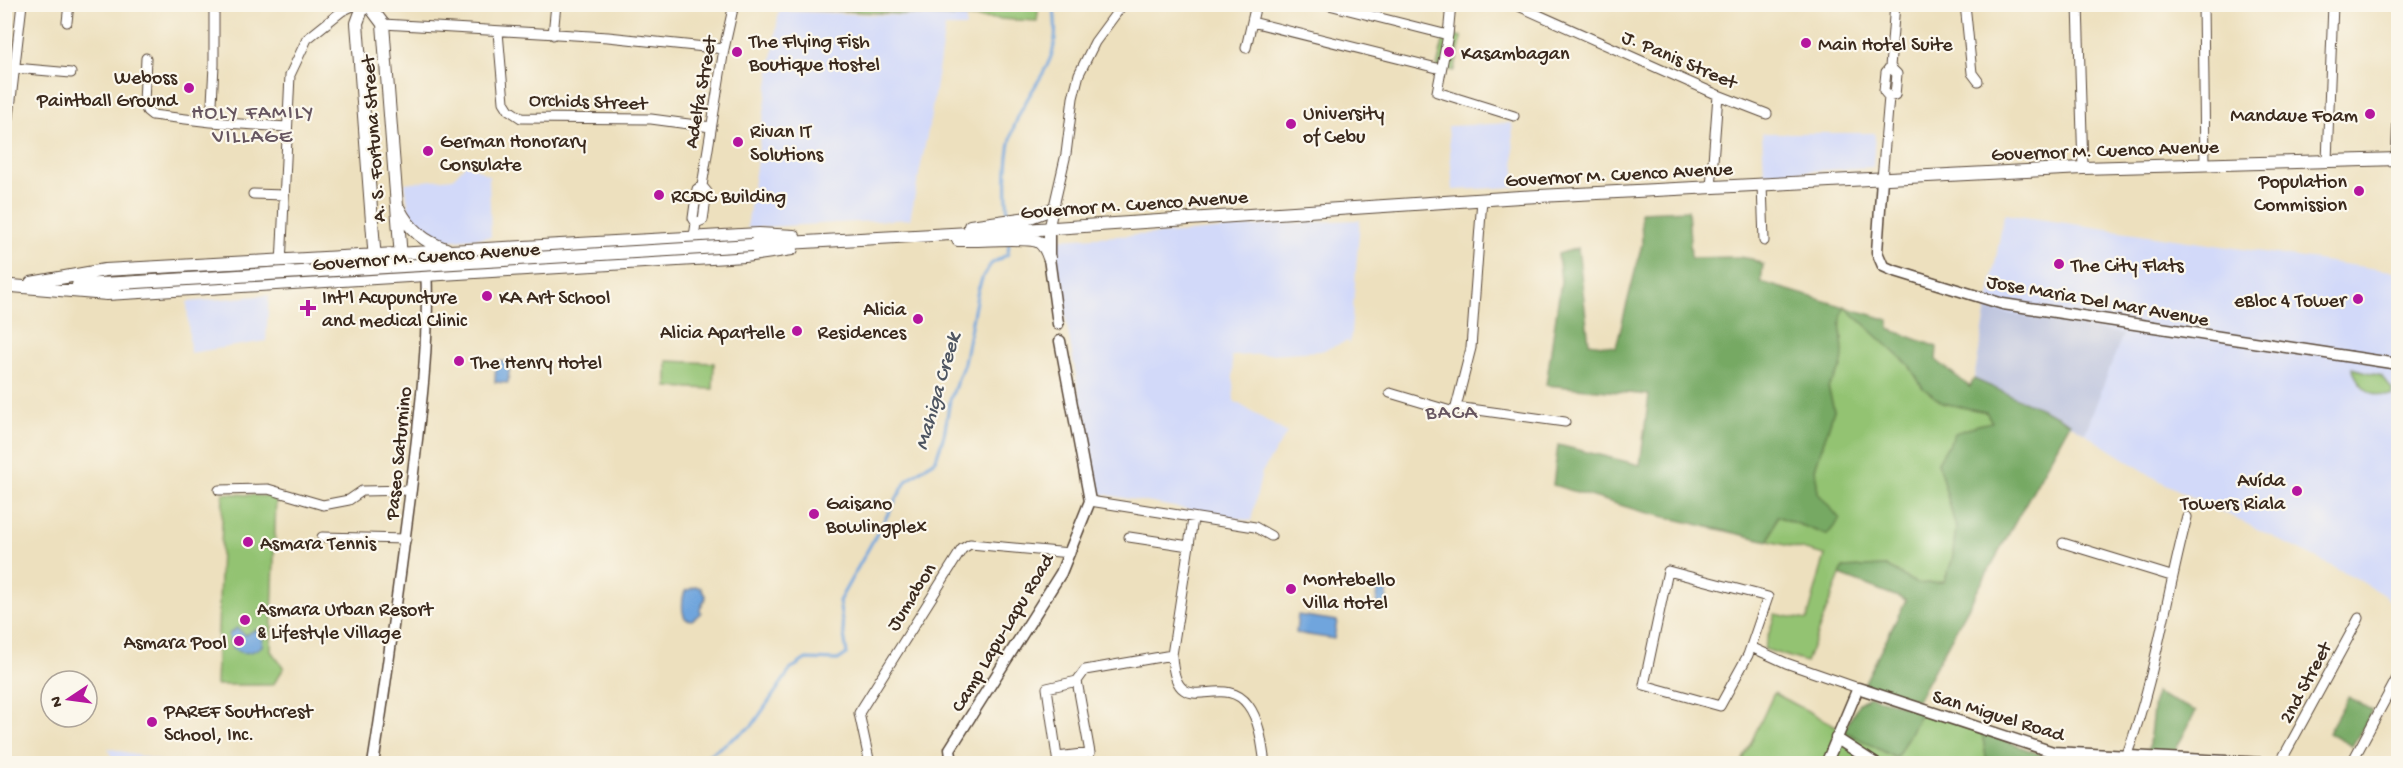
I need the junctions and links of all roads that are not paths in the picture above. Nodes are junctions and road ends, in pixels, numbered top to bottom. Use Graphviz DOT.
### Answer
graph roads {
  1 [pos="22,4"];
  2 [pos="69,4"];
  3 [pos="214,4"];
  4 [pos="357,4"];
  5 [pos="366,4"];
  6 [pos="556,4"];
  7 [pos="734,4"];
  8 [pos="1123,4"];
  9 [pos="1256,4"];
  10 [pos="1325,4"];
  11 [pos="1451,4"];
  12 [pos="1514,4"];
  13 [pos="1896,4"];
  14 [pos="1965,4"];
  15 [pos="2078,4"];
  16 [pos="2203,4"];
  17 [pos="2333,4"];
  18 [pos="67,22"];
  19 [pos="1252,22"];
  20 [pos="383,24"];
  21 [pos="498,32"];
  22 [pos="553,35"];
  23 [pos="1448,35"];
  24 [pos="1246,48"];
  25 [pos="724,49"];
  26 [pos="146,58"];
  27 [pos="15,68"];
  28 [pos="1441,69"];
  29 [pos="71,73"];
  30 [pos="1977,81"];
  31 [pos="1718,95"];
  32 [pos="1767,114"];
  33 [pos="1514,116"];
  34 [pos="2398,116"];
  35 [pos="211,122"];
  36 [pos="287,127"];
  37 [pos="711,128"];
  38 [pos="2397,159"];
  39 [pos="4,160"];
  40 [pos="2327,161"];
  41 [pos="2205,164"];
  42 [pos="2083,168"];
  43 [pos="1882,179"];
  44 [pos="1762,185"];
  45 [pos="1711,188"];
  46 [pos="254,194"];
  47 [pos="284,195"];
  48 [pos="1482,199"];
  49 [pos="396,202"];
  50 [pos="1052,208"];
  51 [pos="1049,228"];
  52 [pos="1021,229"];
  53 [pos="978,233"];
  54 [pos="907,236"];
  55 [pos="694,237"];
  56 [pos="842,240"];
  57 [pos="1764,241"];
  58 [pos="574,244"];
  59 [pos="538,246"];
  60 [pos="452,251"];
  61 [pos="424,252"];
  62 [pos="400,253"];
  63 [pos="375,255"];
  64 [pos="324,258"];
  65 [pos="1049,258"];
  66 [pos="281,260"];
  67 [pos="576,265"];
  68 [pos="539,267"];
  69 [pos="426,275"];
  70 [pos="402,276"];
  71 [pos="376,278"];
  72 [pos="326,282"];
  73 [pos="280,284"];
  74 [pos="8,287"];
  75 [pos="1058,324"];
  76 [pos="1060,341"];
  77 [pos="2398,364"];
  78 [pos="1390,393"];
  79 [pos="1456,407"];
  80 [pos="1565,422"];
  81 [pos="219,489"];
  82 [pos="411,490"];
  83 [pos="1090,501"];
  84 [pos="2187,517"];
  85 [pos="1193,519"];
  86 [pos="1271,536"];
  87 [pos="322,537"];
  88 [pos="1129,537"];
  89 [pos="406,539"];
  90 [pos="2063,543"];
  91 [pos="1189,546"];
  92 [pos="1070,553"];
  93 [pos="2171,576"];
  94 [pos="2359,618"];
  95 [pos="1751,646"];
  96 [pos="1172,655"];
  97 [pos="2398,676"];
  98 [pos="1077,681"];
  99 [pos="1858,688"];
  100 [pos="1836,738"];
  101 [pos="2126,757"];
  102 [pos="1058,760"];
  103 [pos="2281,763"];
  104 [pos="373,764"];
  105 [pos="870,764"];
  106 [pos="952,764"];
  107 [pos="1266,764"];
  108 [pos="1826,764"];
  109 [pos="1876,764"];
  110 [pos="2350,764"];
  1 -- 27 [label="street"];
  2 -- 18 [label="street"];
  3 -- 35 [label="street"];
  4 -- 36 [label="street"];
  5 -- 20 [label="main road, A. S. Fortuna Street"];
  5 -- 63 [label="main road, A. S. Fortuna Street"];
  6 -- 22 [label="street"];
  7 -- 25 [label="street, Adelfa Street"];
  8 -- 50 [label="street"];
  9 -- 19 [label="street"];
  10 -- 23 [label="street"];
  11 -- 23 [label="street"];
  12 -- 31 [label="street, J. Panis Street"];
  13 -- 43 [label="street"];
  14 -- 30 [label="street"];
  15 -- 42 [label="street"];
  16 -- 41 [label="street"];
  17 -- 40 [label="street"];
  19 -- 24 [label="street"];
  19 -- 28 [label="street"];
  20 -- 21 [label="street"];
  20 -- 49 [label="main road, A. S. Fortuna Street"];
  21 -- 22 [label="street"];
  21 -- 37 [label="street, Orchids Street"];
  22 -- 25 [label="street"];
  23 -- 28 [label="street"];
  25 -- 37 [label="street, Adelfa Street"];
  26 -- 35 [label="street"];
  27 -- 29 [label="street"];
  27 -- 39 [label="street"];
  28 -- 33 [label="street"];
  31 -- 32 [label="street, J. Panis Street"];
  31 -- 45 [label="street"];
  34 -- 38 [label="street"];
  35 -- 36 [label="street"];
  36 -- 47 [label="street"];
  37 -- 55 [label="street, Adelfa Street"];
  38 -- 40 [label="main road, Governor M. Cuenco Avenue"];
  40 -- 41 [label="main road, Governor M. Cuenco Avenue"];
  41 -- 42 [label="main road, Governor M. Cuenco Avenue"];
  42 -- 43 [label="main road, Governor M. Cuenco Avenue"];
  43 -- 44 [label="main road, Governor M. Cuenco Avenue"];
  43 -- 77 [label="street, Jose Maria Del Mar Avenue"];
  44 -- 45 [label="main road, Governor M. Cuenco Avenue"];
  44 -- 57 [label="street"];
  45 -- 48 [label="main road, Governor M. Cuenco Avenue"];
  46 -- 47 [label="street"];
  47 -- 66 [label="street"];
  48 -- 51 [label="main road, Governor M. Cuenco Avenue"];
  48 -- 79 [label="street"];
  49 -- 60 [label="main road"];
  49 -- 62 [label="main road, A. S. Fortuna Street"];
  50 -- 51 [label="street"];
  50 -- 52 [label="main road"];
  51 -- 52 [label="main road, Governor M. Cuenco Avenue"];
  51 -- 65 [label="street"];
  52 -- 53 [label="main road, Governor M. Cuenco Avenue"];
  52 -- 65 [label="main road"];
  53 -- 54 [label="main road"];
  53 -- 54 [label="main road, Governor M. Cuenco Avenue"];
  54 -- 56 [label="main road, Governor M. Cuenco Avenue"];
  55 -- 56 [label="main road, Governor M. Cuenco Avenue"];
  55 -- 58 [label="main road, Governor M. Cuenco Avenue"];
  56 -- 67 [label="main road, Governor M. Cuenco Avenue"];
  56 -- 74 [label="main road, Governor M. Cuenco Avenue, bridge"];
  58 -- 59 [label="main road, Governor M. Cuenco Avenue"];
  58 -- 67 [label="main road"];
  59 -- 60 [label="main road, Governor M. Cuenco Avenue"];
  59 -- 68 [label="main road"];
  60 -- 61 [label="main road, Governor M. Cuenco Avenue"];
  61 -- 62 [label="main road, Governor M. Cuenco Avenue"];
  61 -- 69 [label="street, Paseo Saturnino"];
  62 -- 63 [label="main road, Governor M. Cuenco Avenue"];
  62 -- 70 [label="main road, A. S. Fortuna Street"];
  63 -- 64 [label="main road, Governor M. Cuenco Avenue"];
  63 -- 71 [label="main road, A. S. Fortuna Street"];
  64 -- 66 [label="main road, Governor M. Cuenco Avenue"];
  64 -- 72 [label="main road"];
  65 -- 75 [label="street"];
  66 -- 73 [label="street"];
  66 -- 74 [label="main road, Governor M. Cuenco Avenue"];
  67 -- 68 [label="main road, Governor M. Cuenco Avenue"];
  68 -- 69 [label="main road, Governor M. Cuenco Avenue"];
  69 -- 70 [label="main road, Governor M. Cuenco Avenue"];
  69 -- 82 [label="street, Paseo Saturnino"];
  70 -- 71 [label="main road, Governor M. Cuenco Avenue"];
  71 -- 72 [label="main road, Governor M. Cuenco Avenue"];
  72 -- 73 [label="main road, Governor M. Cuenco Avenue"];
  73 -- 74 [label="main road, Governor M. Cuenco Avenue"];
  76 -- 83 [label="street"];
  78 -- 79 [label="street"];
  79 -- 80 [label="street"];
  81 -- 82 [label="street"];
  82 -- 89 [label="street, Paseo Saturnino"];
  83 -- 85 [label="street"];
  83 -- 92 [label="street, Camp Lapu-Lapu Road"];
  84 -- 93 [label="street"];
  85 -- 86 [label="street"];
  85 -- 91 [label="street"];
  87 -- 89 [label="street"];
  88 -- 91 [label="street"];
  89 -- 104 [label="street, Paseo Saturnino"];
  90 -- 93 [label="street"];
  91 -- 96 [label="street"];
  92 -- 105 [label="street, Jumabon"];
  92 -- 106 [label="street, Camp Lapu-Lapu Road"];
  93 -- 101 [label="street"];
  94 -- 103 [label="street, 2nd Street"];
  95 -- 95 [label="street"];
  95 -- 99 [label="street, San Miguel Road"];
  96 -- 98 [label="street"];
  96 -- 107 [label="street"];
  97 -- 110 [label="street"];
  98 -- 102 [label="street"];
  98 -- 102 [label="street"];
  99 -- 100 [label="street"];
  99 -- 101 [label="street, San Miguel Road"];
  100 -- 108 [label="street"];
  100 -- 109 [label="street"];
  101 -- 103 [label="street, San Miguel Road"];
}
